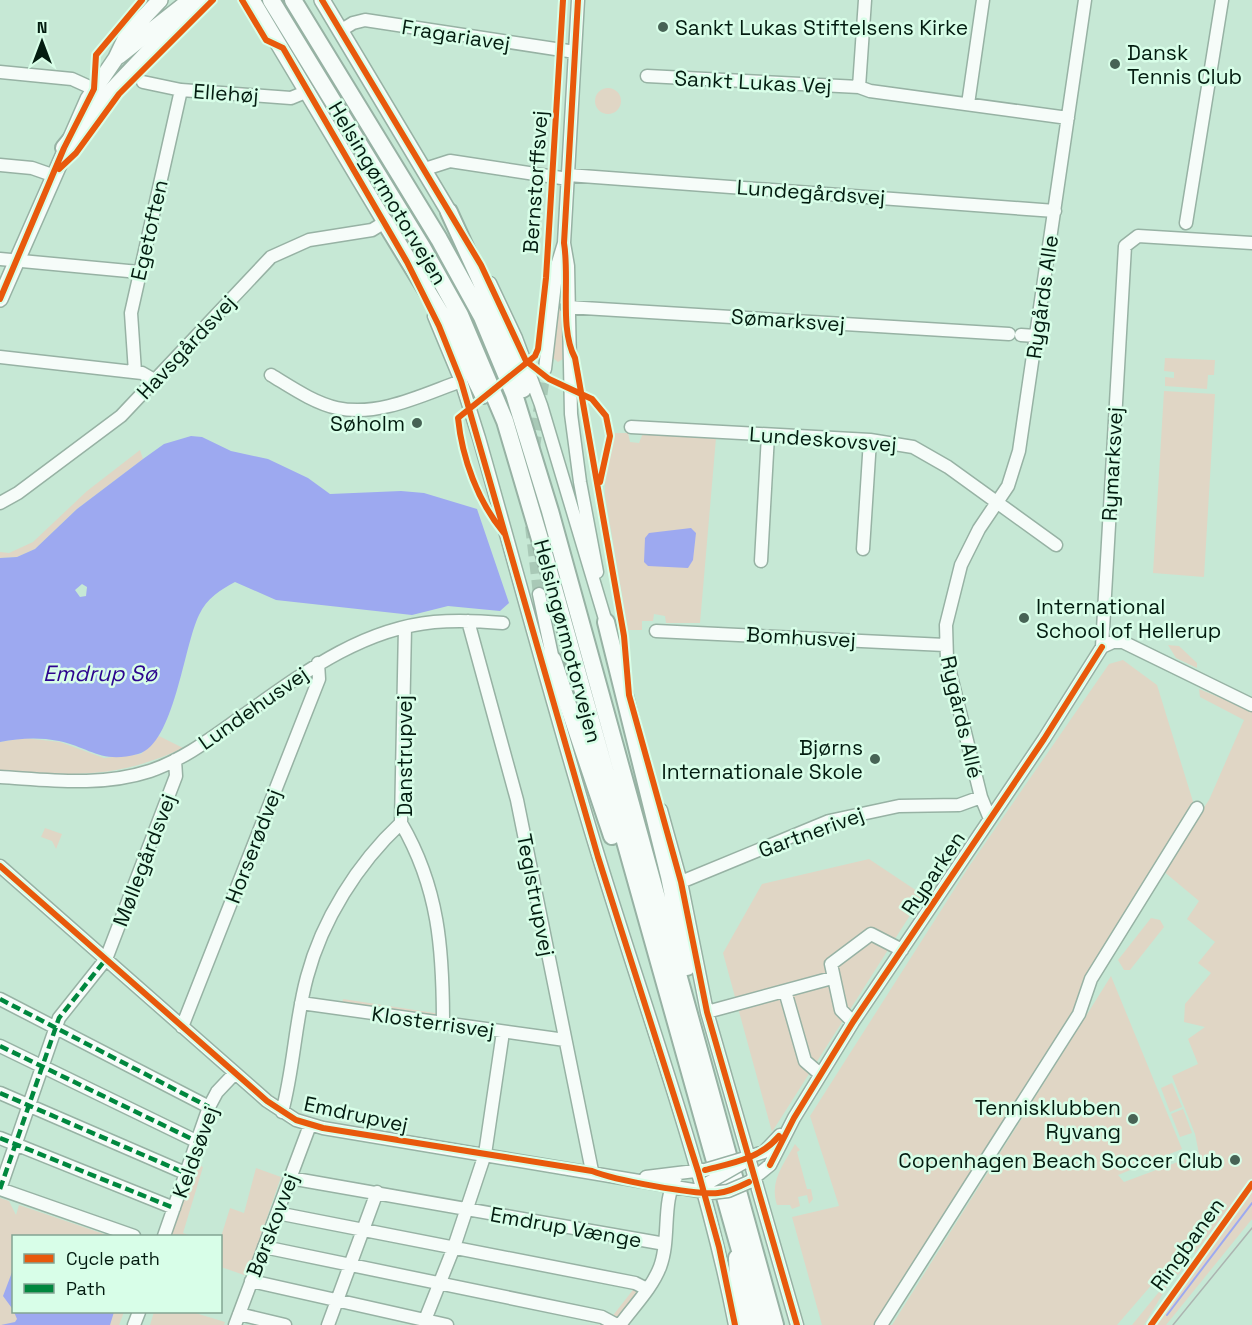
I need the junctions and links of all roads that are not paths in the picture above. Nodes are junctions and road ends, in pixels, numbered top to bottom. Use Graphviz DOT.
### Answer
graph roads {
  1 [pos="182,0"];
  2 [pos="190,0"];
  3 [pos="198,0"];
  4 [pos="252,0"];
  5 [pos="271,0"];
  6 [pos="292,0"];
  7 [pos="322,0"];
  8 [pos="578,0"];
  9 [pos="865,0"];
  10 [pos="982,0"];
  11 [pos="1085,0"];
  12 [pos="1222,0"];
  13 [pos="156,1"];
  14 [pos="167,17"];
  15 [pos="340,31"];
  16 [pos="575,52"];
  17 [pos="116,58"];
  18 [pos="0,72"];
  19 [pos="647,76"];
  20 [pos="143,81"];
  21 [pos="860,87"];
  22 [pos="94,89"];
  23 [pos="181,90"];
  24 [pos="308,91"];
  25 [pos="968,104"];
  26 [pos="1068,118"];
  27 [pos="64,148"];
  28 [pos="0,165"];
  29 [pos="426,169"];
  30 [pos="52,175"];
  31 [pos="568,177"];
  32 [pos="1054,211"];
  33 [pos="449,212"];
  34 [pos="385,222"];
  35 [pos="1186,223"];
  36 [pos="564,243"];
  37 [pos="1252,243"];
  38 [pos="0,259"];
  39 [pos="16,260"];
  40 [pos="140,272"];
  41 [pos="0,299"];
  42 [pos="567,307"];
  43 [pos="1036,336"];
  44 [pos="0,357"];
  45 [pos="545,369"];
  46 [pos="135,372"];
  47 [pos="270,375"];
  48 [pos="156,381"];
  49 [pos="461,381"];
  50 [pos="631,427"];
  51 [pos="768,435"];
  52 [pos="870,440"];
  53 [pos="0,503"];
  54 [pos="997,503"];
  55 [pos="1056,544"];
  56 [pos="542,546"];
  57 [pos="863,549"];
  58 [pos="761,561"];
  59 [pos="567,570"];
  60 [pos="956,579"];
  61 [pos="539,594"];
  62 [pos="468,621"];
  63 [pos="606,622"];
  64 [pos="503,623"];
  65 [pos="405,627"];
  66 [pos="656,631"];
  67 [pos="945,645"];
  68 [pos="1102,647"];
  69 [pos="553,660"];
  70 [pos="318,663"];
  71 [pos="1252,705"];
  72 [pos="175,760"];
  73 [pos="0,777"];
  74 [pos="981,797"];
  75 [pos="1197,808"];
  76 [pos="990,819"];
  77 [pos="401,824"];
  78 [pos="0,866"];
  79 [pos="681,882"];
  80 [pos="651,938"];
  81 [pos="902,950"];
  82 [pos="106,959"];
  83 [pos="832,978"];
  84 [pos="785,991"];
  85 [pos="0,999"];
  86 [pos="302,1003"];
  87 [pos="646,1006"];
  88 [pos="707,1012"];
  89 [pos="853,1022"];
  90 [pos="443,1023"];
  91 [pos="55,1028"];
  92 [pos="182,1028"];
  93 [pos="503,1032"];
  94 [pos="565,1040"];
  95 [pos="0,1046"];
  96 [pos="699,1048"];
  97 [pos="42,1066"];
  98 [pos="235,1073"];
  99 [pos="820,1074"];
  100 [pos="0,1093"];
  101 [pos="28,1106"];
  102 [pos="209,1107"];
  103 [pos="282,1112"];
  104 [pos="794,1118"];
  105 [pos="310,1125"];
  106 [pos="0,1138"];
  107 [pos="198,1142"];
  108 [pos="16,1144"];
  109 [pos="485,1154"];
  110 [pos="744,1160"];
  111 [pos="592,1171"];
  112 [pos="701,1171"];
  113 [pos="185,1173"];
  114 [pos="677,1175"];
  115 [pos="290,1178"];
  116 [pos="752,1180"];
  117 [pos="670,1187"];
  118 [pos="0,1189"];
  119 [pos="708,1190"];
  120 [pos="377,1192"];
  121 [pos="174,1208"];
  122 [pos="468,1209"];
  123 [pos="277,1213"];
  124 [pos="363,1229"];
  125 [pos="131,1235"];
  126 [pos="165,1235"];
  127 [pos="736,1238"];
  128 [pos="664,1244"];
  129 [pos="754,1245"];
  130 [pos="264,1247"];
  131 [pos="454,1247"];
  132 [pos="351,1265"];
  133 [pos="251,1281"];
  134 [pos="441,1283"];
  135 [pos="647,1289"];
  136 [pos="338,1300"];
  137 [pos="237,1319"];
  138 [pos="424,1323"];
  139 [pos="285,1325"];
  140 [pos="328,1325"];
  141 [pos="447,1325"];
  142 [pos="618,1325"];
  143 [pos="735,1325"];
  144 [pos="747,1325"];
  145 [pos="761,1325"];
  146 [pos="775,1325"];
  147 [pos="780,1325"];
  148 [pos="797,1325"];
  149 [pos="881,1325"];
  1 -- 14 [label="street"];
  2 -- 14 [label="main road"];
  3 -- 27 [label="highway"];
  4 -- 24 [label="main road"];
  5 -- 56 [label="highway, Helsingørmotorvejen"];
  6 -- 59 [label="highway, Helsingørmotorvejen"];
  7 -- 15 [label="main road"];
  8 -- 16 [label="street, Bernstorffsvej"];
  9 -- 21 [label="street, Sankt Lukas Vej"];
  10 -- 25 [label="street"];
  11 -- 26 [label="street, Rygårds Alle"];
  12 -- 35 [label="street"];
  13 -- 14 [label="street"];
  13 -- 17 [label="main road"];
  14 -- 17 [label="main road"];
  15 -- 16 [label="street, Fragariavej"];
  15 -- 29 [label="main road"];
  16 -- 31 [label="street, Bernstorffsvej"];
  17 -- 22 [label="main road"];
  18 -- 22 [label="street"];
  19 -- 21 [label="street, Sankt Lukas Vej"];
  20 -- 23 [label="street, Ellehøj"];
  21 -- 25 [label="street, Sankt Lukas Vej"];
  22 -- 27 [label="main road"];
  23 -- 24 [label="street, Ellehøj"];
  23 -- 40 [label="street, Egetoften"];
  24 -- 34 [label="main road"];
  25 -- 26 [label="street, Sankt Lukas Vej"];
  26 -- 32 [label="street, Rygårds Alle"];
  27 -- 30 [label="main road"];
  28 -- 30 [label="street"];
  29 -- 31 [label="street, Lundegårdsvej"];
  29 -- 33 [label="main road"];
  30 -- 39 [label="main road"];
  31 -- 32 [label="street, Lundegårdsvej"];
  31 -- 36 [label="street, Bernstorffsvej"];
  32 -- 43 [label="street, Rygårds Alle"];
  33 -- 59 [label="highway"];
  33 -- 63 [label="street"];
  34 -- 48 [label="street, Havsgårdsvej"];
  34 -- 49 [label="street"];
  34 -- 56 [label="highway"];
  36 -- 42 [label="street, Bernstorffsvej"];
  36 -- 45 [label="street, Bernstorffsvej"];
  37 -- 68 [label="street, Rymarksvej"];
  38 -- 39 [label="street"];
  39 -- 40 [label="street"];
  39 -- 41 [label="main road"];
  40 -- 46 [label="street, Egetoften"];
  42 -- 43 [label="street, Sømarksvej"];
  42 -- 63 [label="street, Bernstorffsvej"];
  43 -- 54 [label="street, Rygårds Alle"];
  44 -- 46 [label="street"];
  46 -- 48 [label="street"];
  47 -- 49 [label="street"];
  48 -- 53 [label="street, Havsgårdsvej"];
  49 -- 87 [label="street"];
  50 -- 51 [label="street, Lundeskovsvej"];
  51 -- 52 [label="street, Lundeskovsvej"];
  51 -- 58 [label="street"];
  52 -- 54 [label="street, Lundeskovsvej"];
  52 -- 57 [label="street"];
  54 -- 55 [label="street, Lundeskovsvej"];
  54 -- 60 [label="street, Rygårds Alle"];
  56 -- 80 [label="highway, Helsingørmotorvejen"];
  59 -- 96 [label="highway, Helsingørmotorvejen"];
  60 -- 67 [label="street, Rygårds Allé"];
  61 -- 69 [label="street"];
  62 -- 64 [label="street, Lundehusvej"];
  62 -- 65 [label="street, Lundehusvej"];
  62 -- 94 [label="street, Teglstrupvej"];
  63 -- 79 [label="street"];
  63 -- 96 [label="highway"];
  65 -- 70 [label="street, Lundehusvej"];
  65 -- 77 [label="street, Danstrupvej"];
  66 -- 67 [label="street, Bomhusvej"];
  67 -- 74 [label="street, Rygårds Allé"];
  68 -- 71 [label="street"];
  68 -- 76 [label="street, Ryparken"];
  69 -- 80 [label="highway"];
  69 -- 87 [label="street"];
  70 -- 72 [label="street, Lundehusvej"];
  70 -- 92 [label="street, Horserødvej"];
  72 -- 73 [label="street, Lundehusvej"];
  72 -- 82 [label="street, Møllegårdsvej"];
  74 -- 76 [label="street, Rygårds Allé"];
  74 -- 79 [label="street, Gartnerivej"];
  75 -- 149 [label="street"];
  76 -- 81 [label="street, Ryparken"];
  77 -- 86 [label="street"];
  77 -- 90 [label="street, Danstrupvej"];
  78 -- 82 [label="street, Emdrupvej"];
  79 -- 88 [label="street"];
  80 -- 127 [label="highway, Helsingørmotorvejen"];
  81 -- 83 [label="street"];
  81 -- 89 [label="street, Ryparken"];
  82 -- 91 [label="street, Møllegårdsvej"];
  82 -- 92 [label="street, Emdrupvej"];
  83 -- 84 [label="street"];
  83 -- 89 [label="street"];
  84 -- 88 [label="street"];
  84 -- 99 [label="street"];
  85 -- 91 [label="street"];
  86 -- 90 [label="street, Klosterrisvej"];
  86 -- 103 [label="street"];
  87 -- 112 [label="street"];
  88 -- 110 [label="street"];
  89 -- 99 [label="street, Ryparken"];
  90 -- 93 [label="street, Klosterrisvej"];
  91 -- 97 [label="street, Møllegårdsvej"];
  91 -- 102 [label="street"];
  92 -- 98 [label="street, Emdrupvej"];
  93 -- 94 [label="street, Klosterrisvej"];
  93 -- 109 [label="street, Emdrup Vænge"];
  94 -- 111 [label="street, Teglstrupvej"];
  95 -- 97 [label="street"];
  96 -- 129 [label="highway, Helsingørmotorvejen"];
  97 -- 101 [label="street, Møllegårdsvej"];
  97 -- 107 [label="street"];
  98 -- 102 [label="street, Keldsøvej"];
  98 -- 103 [label="street, Emdrupvej"];
  99 -- 104 [label="street, Ryparken"];
  100 -- 101 [label="street"];
  101 -- 108 [label="street, Møllegårdsvej"];
  101 -- 113 [label="street"];
  102 -- 107 [label="street, Keldsøvej"];
  103 -- 105 [label="street, Emdrupvej"];
  104 -- 110 [label="street, Ryparken"];
  104 -- 116 [label="street, Ryparken"];
  105 -- 109 [label="street, Emdrupvej"];
  105 -- 115 [label="street, Børskovvej"];
  106 -- 108 [label="street"];
  107 -- 113 [label="street, Keldsøvej"];
  108 -- 118 [label="street, Møllegårdsvej"];
  108 -- 121 [label="street"];
  109 -- 111 [label="street, Emdrupvej"];
  109 -- 122 [label="street, Emdrup Vænge"];
  110 -- 112 [label="street, Emdrupvej, bridge"];
  110 -- 116 [label="street"];
  110 -- 119 [label="street, bridge"];
  111 -- 114 [label="street, Emdrupvej"];
  111 -- 117 [label="street, Emdrupvej"];
  112 -- 114 [label="street, Emdrupvej"];
  112 -- 119 [label="street"];
  113 -- 121 [label="street, Keldsøvej"];
  114 -- 117 [label="street"];
  115 -- 120 [label="street, Emdrup Vænge"];
  115 -- 123 [label="street, Børskovvej"];
  116 -- 119 [label="street, Emdrupvej, bridge"];
  116 -- 148 [label="street"];
  117 -- 119 [label="street, Emdrupvej"];
  117 -- 128 [label="street"];
  118 -- 125 [label="street"];
  119 -- 143 [label="street"];
  120 -- 122 [label="street, Emdrup Vænge"];
  120 -- 124 [label="street"];
  121 -- 126 [label="street, Keldsøvej"];
  122 -- 128 [label="street, Emdrup Vænge"];
  122 -- 131 [label="street, Emdrup Vænge"];
  123 -- 124 [label="street, Emdrup Vænge"];
  123 -- 130 [label="street, Børskovvej"];
  124 -- 131 [label="street, Emdrup Vænge"];
  124 -- 132 [label="street"];
  127 -- 144 [label="highway"];
  127 -- 145 [label="highway, Helsingørmotorvejen"];
  128 -- 135 [label="street"];
  129 -- 146 [label="highway, Helsingørmotorvejen"];
  129 -- 147 [label="highway"];
  130 -- 132 [label="street"];
  130 -- 133 [label="street, Børskovvej"];
  131 -- 134 [label="street, Emdrup Vænge"];
  131 -- 135 [label="street, Emdrup Vænge"];
  132 -- 134 [label="street"];
  132 -- 136 [label="street"];
  133 -- 136 [label="street"];
  133 -- 137 [label="street, Børskovvej"];
  134 -- 138 [label="street, Emdrup Vænge"];
  134 -- 142 [label="street"];
  135 -- 142 [label="street"];
  136 -- 138 [label="street"];
  136 -- 140 [label="street"];
  137 -- 139 [label="street"];
  138 -- 141 [label="street"];
}
